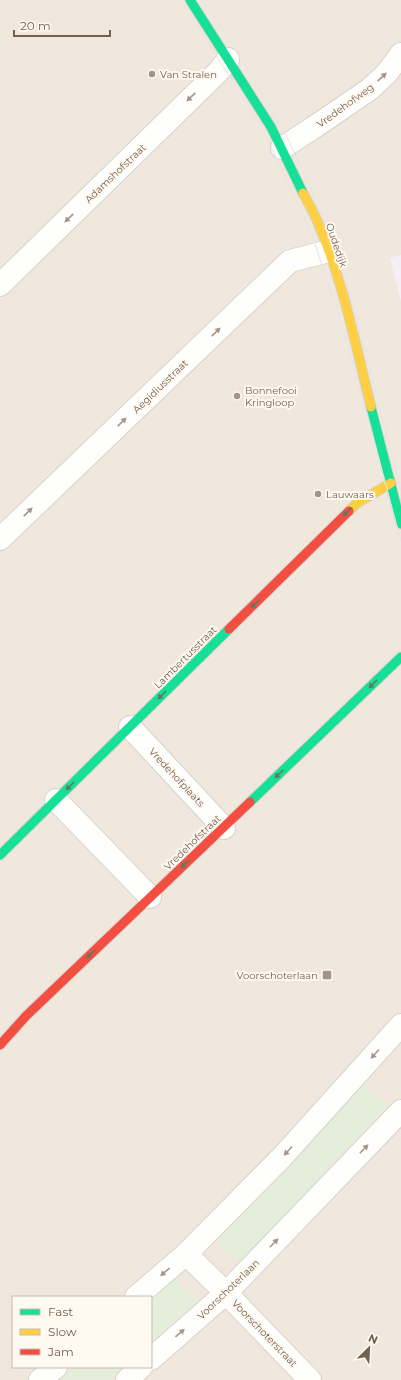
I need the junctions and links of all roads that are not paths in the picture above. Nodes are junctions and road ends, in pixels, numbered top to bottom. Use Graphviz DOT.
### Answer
graph roads {
  1 [pos="190,0"];
  2 [pos="401,54"];
  3 [pos="228,59"];
  4 [pos="282,148"];
  5 [pos="329,251"];
  6 [pos="0,285"];
  7 [pos="391,483"];
  8 [pos="401,524"];
  9 [pos="0,539"];
  10 [pos="401,657"];
  11 [pos="130,727"];
  12 [pos="56,800"];
  13 [pos="224,828"];
  14 [pos="0,855"];
  15 [pos="150,898"];
  16 [pos="401,1025"];
  17 [pos="0,1044"];
  18 [pos="401,1111"];
  19 [pos="186,1254"];
  20 [pos="226,1293"];
  21 [pos="137,1296"];
  22 [pos="152,1358"];
  23 [pos="55,1368"];
  24 [pos="141,1368"];
  25 [pos="40,1380"];
  26 [pos="127,1380"];
  27 [pos="310,1380"];
  1 -- 3 [label="street, Oudedijk"];
  4 -- 2 [label="street, Vredehofweg, one-way"];
  3 -- 4 [label="street, Oudedijk"];
  3 -- 6 [label="street, Adamshofstraat, one-way"];
  4 -- 5 [label="street, Oudedijk"];
  5 -- 7 [label="street, Oudedijk"];
  9 -- 5 [label="street, Aegidiusstraat, one-way"];
  7 -- 8 [label="street, Oudedijk"];
  7 -- 11 [label="street, Lambertusstraat, one-way"];
  10 -- 13 [label="street, Vredehofstraat, one-way"];
  11 -- 12 [label="street, Lambertusstraat, one-way"];
  11 -- 13 [label="street, Vredehofplaats"];
  12 -- 14 [label="street, Lambertusstraat"];
  12 -- 15 [label="street"];
  13 -- 15 [label="street, Vredehofstraat, one-way"];
  15 -- 17 [label="street, Vredehofstraat, one-way"];
  16 -- 19 [label="street, one-way"];
  20 -- 18 [label="street, Voorschoterlaan, one-way"];
  19 -- 20 [label="street, Voorschoterstraat"];
  19 -- 21 [label="street, one-way"];
  22 -- 20 [label="street, Voorschoterlaan, one-way"];
  20 -- 27 [label="street, Voorschoterstraat"];
  23 -- 25 [label="street"];
  24 -- 26 [label="street"];
}
